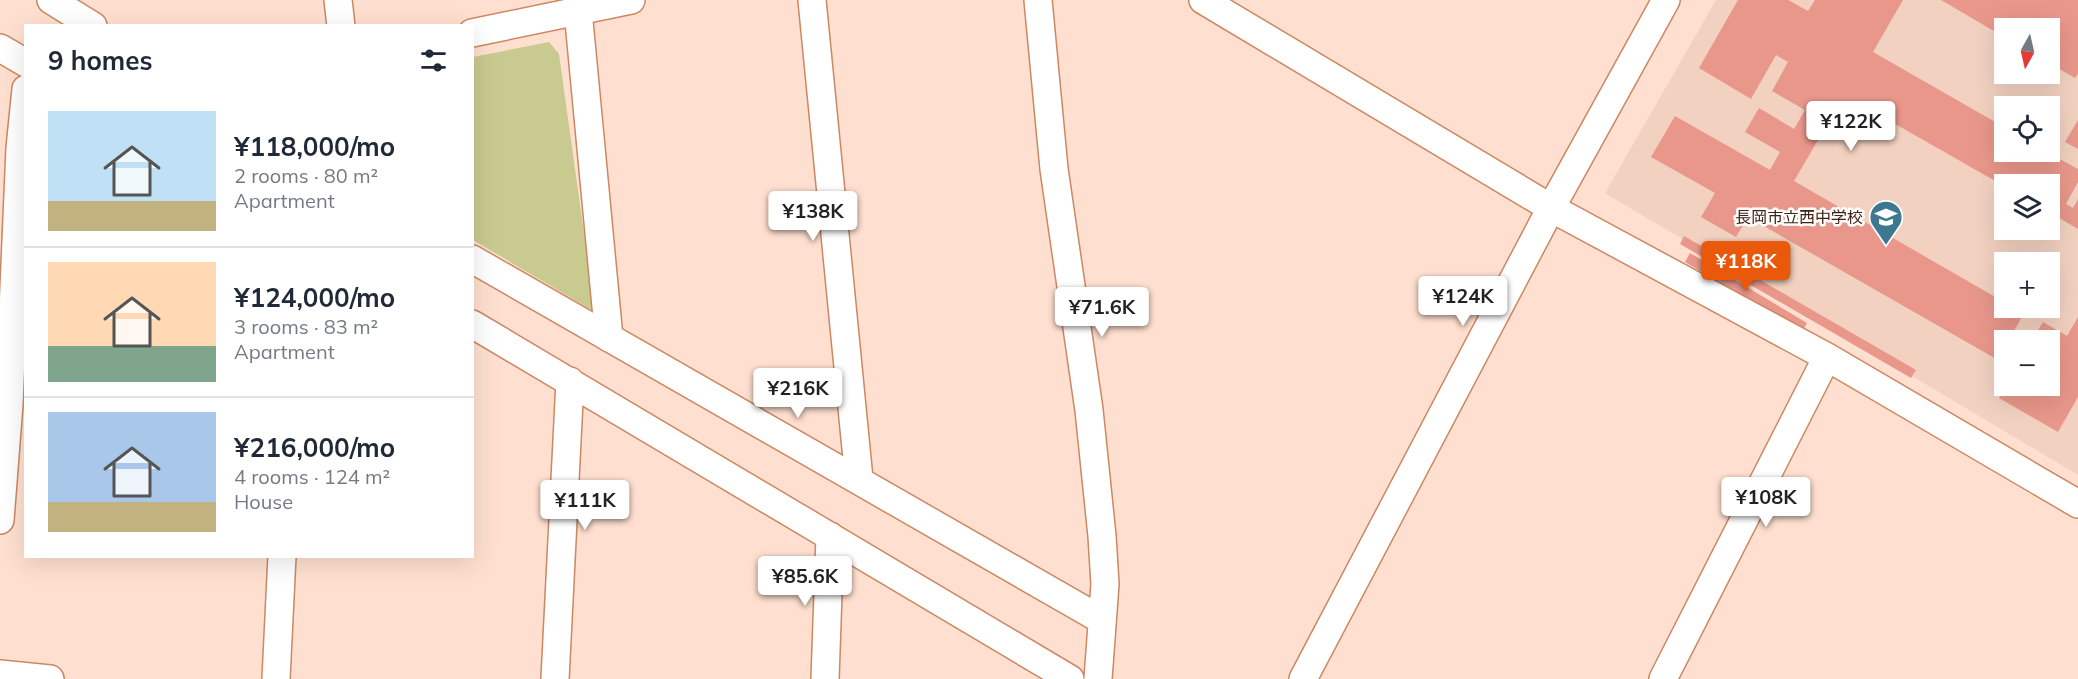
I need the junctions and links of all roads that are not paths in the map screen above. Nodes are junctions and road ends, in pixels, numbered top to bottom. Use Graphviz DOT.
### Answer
graph roads {
  1 [pos="338,0"];
  2 [pos="631,0"];
  3 [pos="812,0"];
  4 [pos="1038,0"];
  5 [pos="1203,0"];
  6 [pos="1666,0"];
  7 [pos="578,5"];
  8 [pos="63,9"];
  9 [pos="89,24"];
  10 [pos="341,24"];
  11 [pos="474,32"];
  12 [pos="0,48"];
  13 [pos="24,62"];
  14 [pos="24,109"];
  15 [pos="1551,208"];
  16 [pos="474,260"];
  17 [pos="474,325"];
  18 [pos="609,338"];
  19 [pos="1827,357"];
  20 [pos="570,381"];
  21 [pos="859,479"];
  22 [pos="2078,504"];
  23 [pos="0,519"];
  24 [pos="831,536"];
  25 [pos="282,558"];
  26 [pos="1100,619"];
  27 [pos="0,674"];
  28 [pos="50,679"];
  29 [pos="276,679"];
  30 [pos="555,679"];
  31 [pos="825,679"];
  32 [pos="1070,679"];
  33 [pos="1098,679"];
  34 [pos="1303,679"];
  35 [pos="1663,679"];
  1 -- 10 [label="street"];
  2 -- 7 [label="street"];
  3 -- 21 [label="street"];
  4 -- 26 [label="street"];
  5 -- 15 [label="street"];
  6 -- 15 [label="street"];
  7 -- 11 [label="street"];
  7 -- 18 [label="street"];
  8 -- 9 [label="street"];
  12 -- 13 [label="street"];
  14 -- 23 [label="street"];
  15 -- 19 [label="street"];
  15 -- 34 [label="street"];
  16 -- 18 [label="street"];
  17 -- 20 [label="street"];
  18 -- 21 [label="street"];
  19 -- 22 [label="street"];
  19 -- 35 [label="street"];
  20 -- 24 [label="street"];
  20 -- 30 [label="street"];
  21 -- 26 [label="street"];
  24 -- 31 [label="street"];
  24 -- 32 [label="street"];
  25 -- 29 [label="street"];
  26 -- 33 [label="street"];
  27 -- 28 [label="street"];
}
